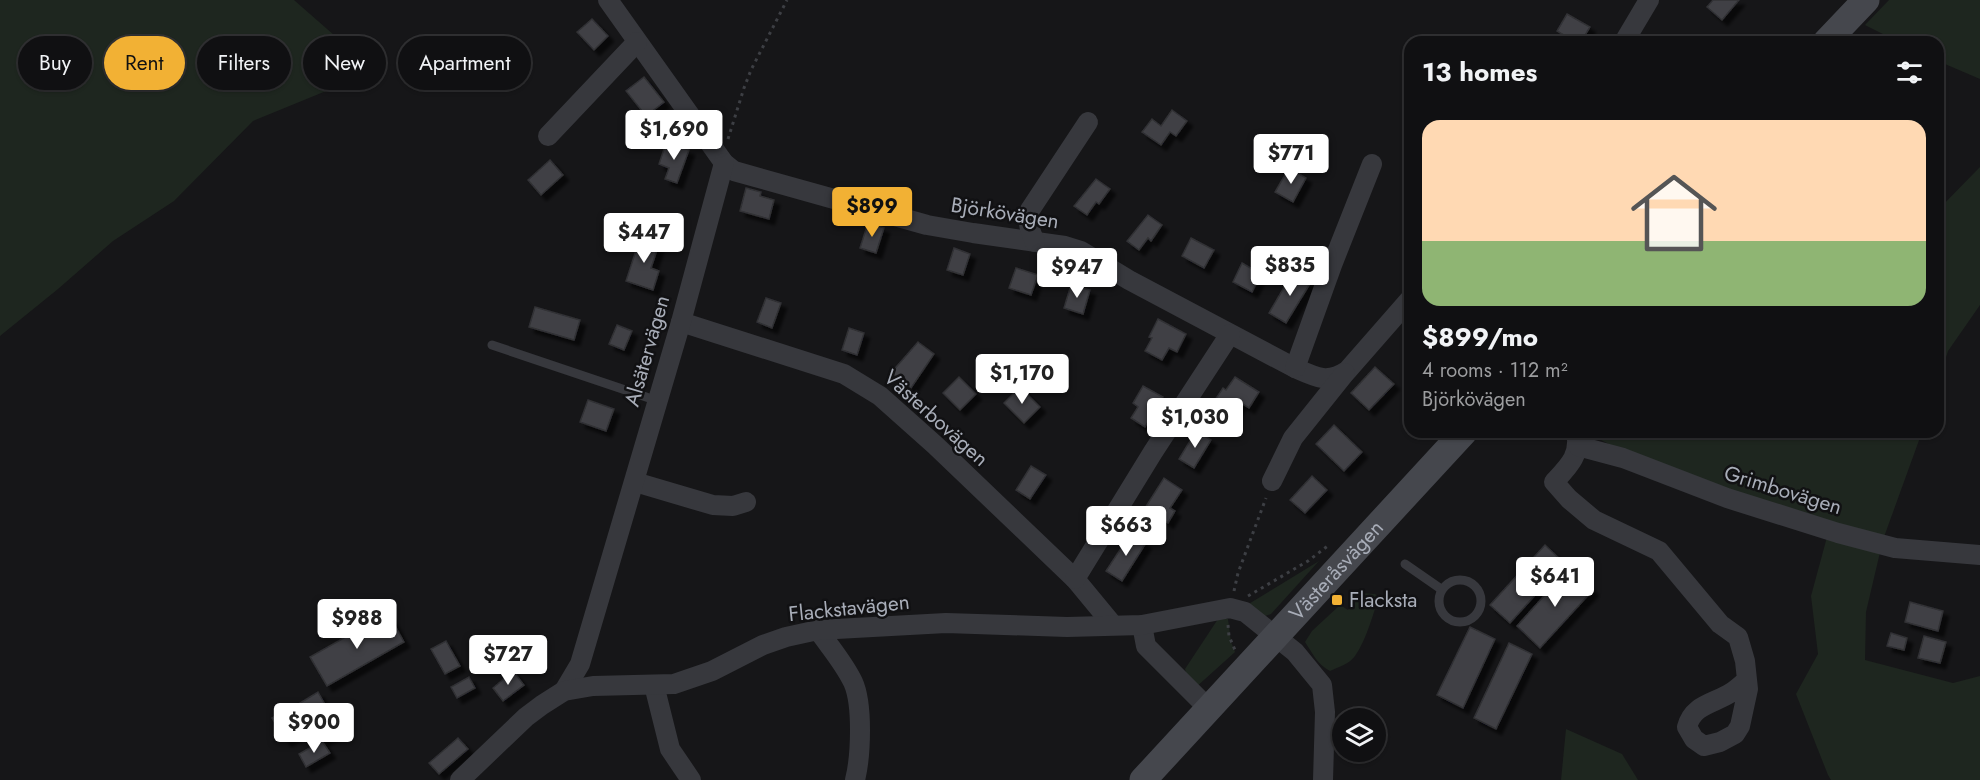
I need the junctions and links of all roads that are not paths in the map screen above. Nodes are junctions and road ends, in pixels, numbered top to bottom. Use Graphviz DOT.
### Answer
graph roads {
  1 [pos="608,0"];
  2 [pos="1649,0"];
  3 [pos="1866,0"];
  4 [pos="1628,36"];
  5 [pos="1832,36"];
  6 [pos="637,42"];
  7 [pos="1088,122"];
  8 [pos="548,135"];
  9 [pos="724,163"];
  10 [pos="1372,164"];
  11 [pos="1035,242"];
  12 [pos="1404,306"];
  13 [pos="681,322"];
  14 [pos="1230,334"];
  15 [pos="492,345"];
  16 [pos="1295,368"];
  17 [pos="1347,371"];
  18 [pos="658,401"];
  19 [pos="1458,438"];
  20 [pos="1577,439"];
  21 [pos="1272,481"];
  22 [pos="635,482"];
  23 [pos="746,502"];
  24 [pos="1980,555"];
  25 [pos="1405,564"];
  26 [pos="1075,579"];
  27 [pos="1441,589"];
  28 [pos="1113,625"];
  29 [pos="1142,625"];
  30 [pos="818,630"];
  31 [pos="1274,637"];
  32 [pos="1747,680"];
  33 [pos="654,685"];
  34 [pos="564,691"];
  35 [pos="1209,709"];
  36 [pos="460,780"];
  37 [pos="691,780"];
  38 [pos="855,780"];
  39 [pos="1143,780"];
  40 [pos="1323,780"];
  1 -- 6 [label="street"];
  2 -- 4 [label="street"];
  3 -- 5 [label="street"];
  6 -- 8 [label="street"];
  6 -- 9 [label="street"];
  7 -- 11 [label="street"];
  9 -- 11 [label="street, Björkövägen"];
  9 -- 13 [label="street, Alsätervägen"];
  10 -- 16 [label="street"];
  11 -- 14 [label="street, Björkövägen"];
  12 -- 17 [label="street"];
  13 -- 18 [label="street, Alsätervägen"];
  13 -- 26 [label="street, Västerbovägen"];
  14 -- 16 [label="street, Björkövägen"];
  14 -- 26 [label="street"];
  15 -- 18 [label="lane"];
  16 -- 17 [label="street, Björkövägen"];
  17 -- 21 [label="street"];
  18 -- 22 [label="street, Alsätervägen"];
  19 -- 31 [label="street, Västeråsvägen"];
  20 -- 24 [label="street, Grimbovägen"];
  20 -- 32 [label="street, Grimbovägen"];
  22 -- 23 [label="street"];
  22 -- 34 [label="street, Alsätervägen"];
  25 -- 27 [label="lane"];
  26 -- 28 [label="street, Västerbovägen"];
  27 -- 27 [label="lane"];
  28 -- 29 [label="street, Flackstavägen"];
  28 -- 30 [label="street, Flackstavägen"];
  29 -- 31 [label="street, Flackstavägen"];
  29 -- 35 [label="street"];
  30 -- 33 [label="street, Flackstavägen"];
  30 -- 38 [label="street"];
  31 -- 35 [label="street, Västeråsvägen"];
  31 -- 40 [label="street, Flackstavägen"];
  33 -- 34 [label="street, Flackstavägen"];
  33 -- 37 [label="street"];
  34 -- 36 [label="street, Flackstavägen"];
  35 -- 39 [label="street, Västeråsvägen"];
}
